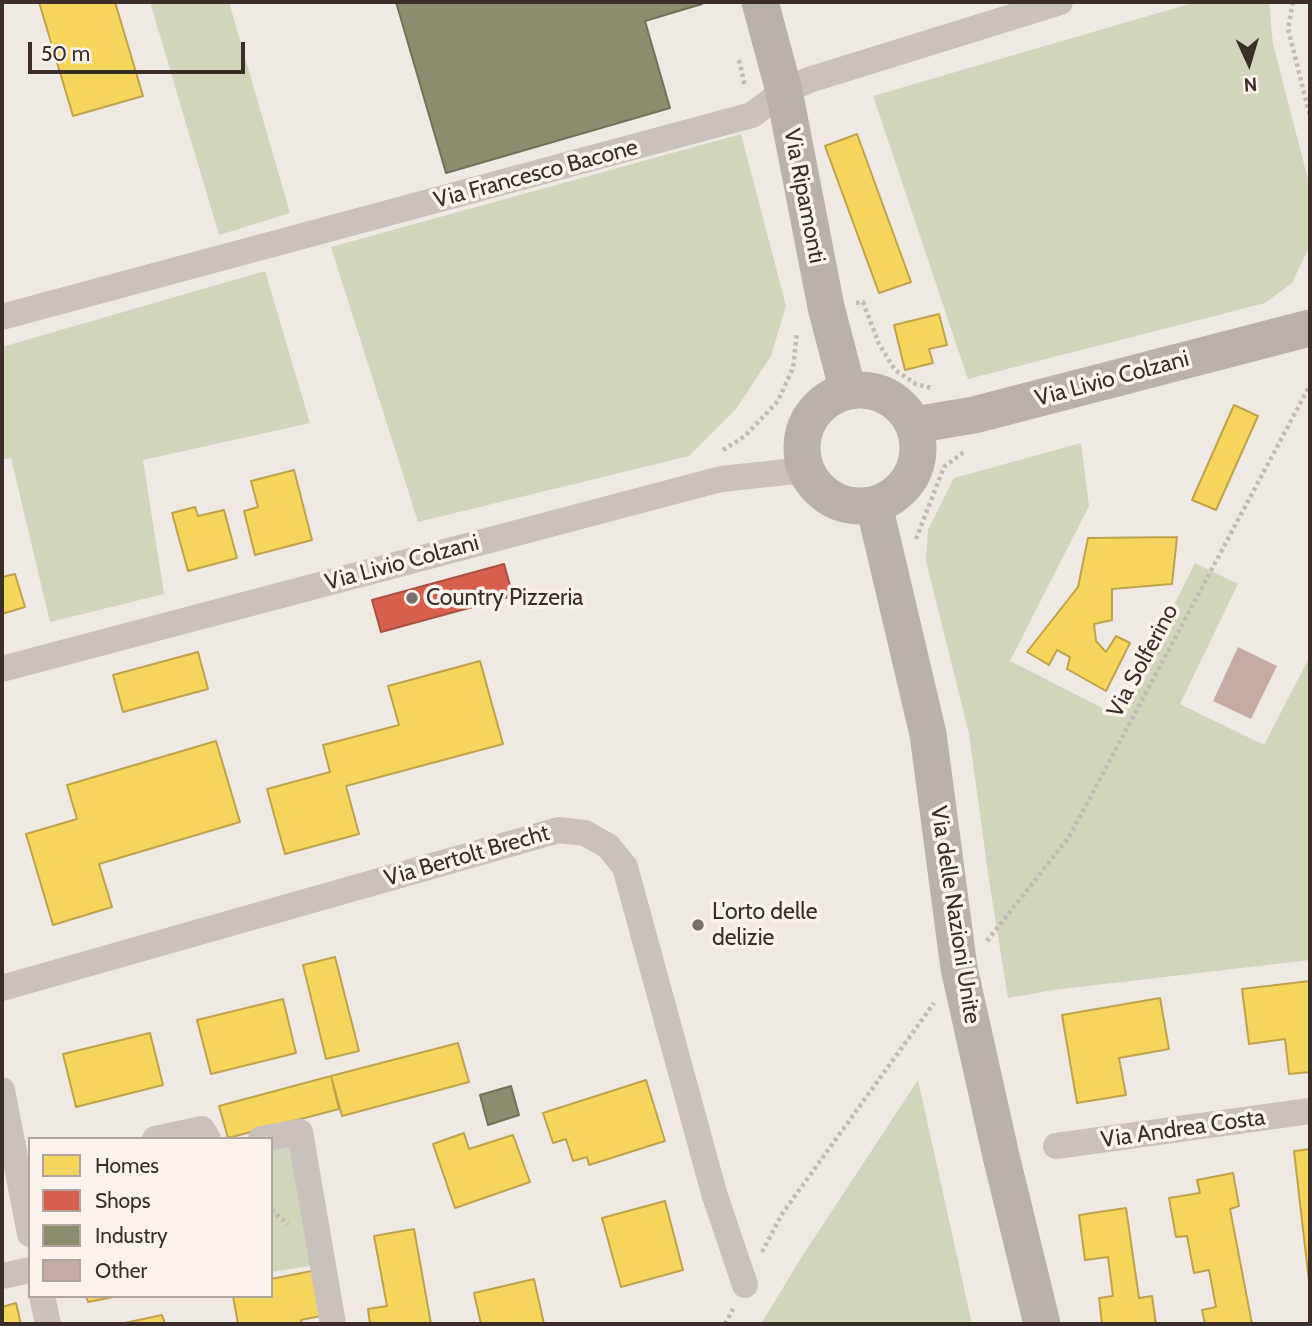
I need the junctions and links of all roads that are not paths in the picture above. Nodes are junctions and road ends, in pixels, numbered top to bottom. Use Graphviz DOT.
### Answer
graph roads {
  1 [pos="760,2"];
  2 [pos="1060,2"];
  3 [pos="784,91"];
  4 [pos="2,317"];
  5 [pos="1310,328"];
  6 [pos="848,390"];
  7 [pos="914,425"];
  8 [pos="805,470"];
  9 [pos="874,505"];
  10 [pos="2,669"];
  11 [pos="2,988"];
  12 [pos="3,1099"];
  13 [pos="1310,1111"];
  14 [pos="205,1134"];
  15 [pos="175,1137"];
  16 [pos="272,1137"];
  17 [pos="1056,1146"];
  18 [pos="23,1167"];
  19 [pos="28,1215"];
  20 [pos="28,1270"];
  21 [pos="2,1276"];
  22 [pos="745,1285"];
  23 [pos="42,1298"];
  24 [pos="48,1324"];
  25 [pos="333,1324"];
  26 [pos="1042,1324"];
  1 -- 3 [label="street, Via Ripamonti"];
  2 -- 3 [label="street, Via Francesco Bacone"];
  3 -- 4 [label="street, Via Francesco Bacone"];
  3 -- 6 [label="street, Via Ripamonti"];
  5 -- 7 [label="street, Via Livio Colzani"];
  6 -- 7 [label="street"];
  6 -- 8 [label="street"];
  7 -- 9 [label="street"];
  8 -- 9 [label="street"];
  8 -- 10 [label="street, Via Livio Colzani"];
  9 -- 26 [label="street, Via delle Nazioni Unite"];
  11 -- 22 [label="street, Via Bertolt Brecht"];
  12 -- 18 [label="street"];
  13 -- 17 [label="street, Via Andrea Costa"];
  14 -- 15 [label="street"];
  16 -- 25 [label="street"];
  18 -- 19 [label="street"];
  20 -- 21 [label="street"];
  23 -- 24 [label="street"];
}
